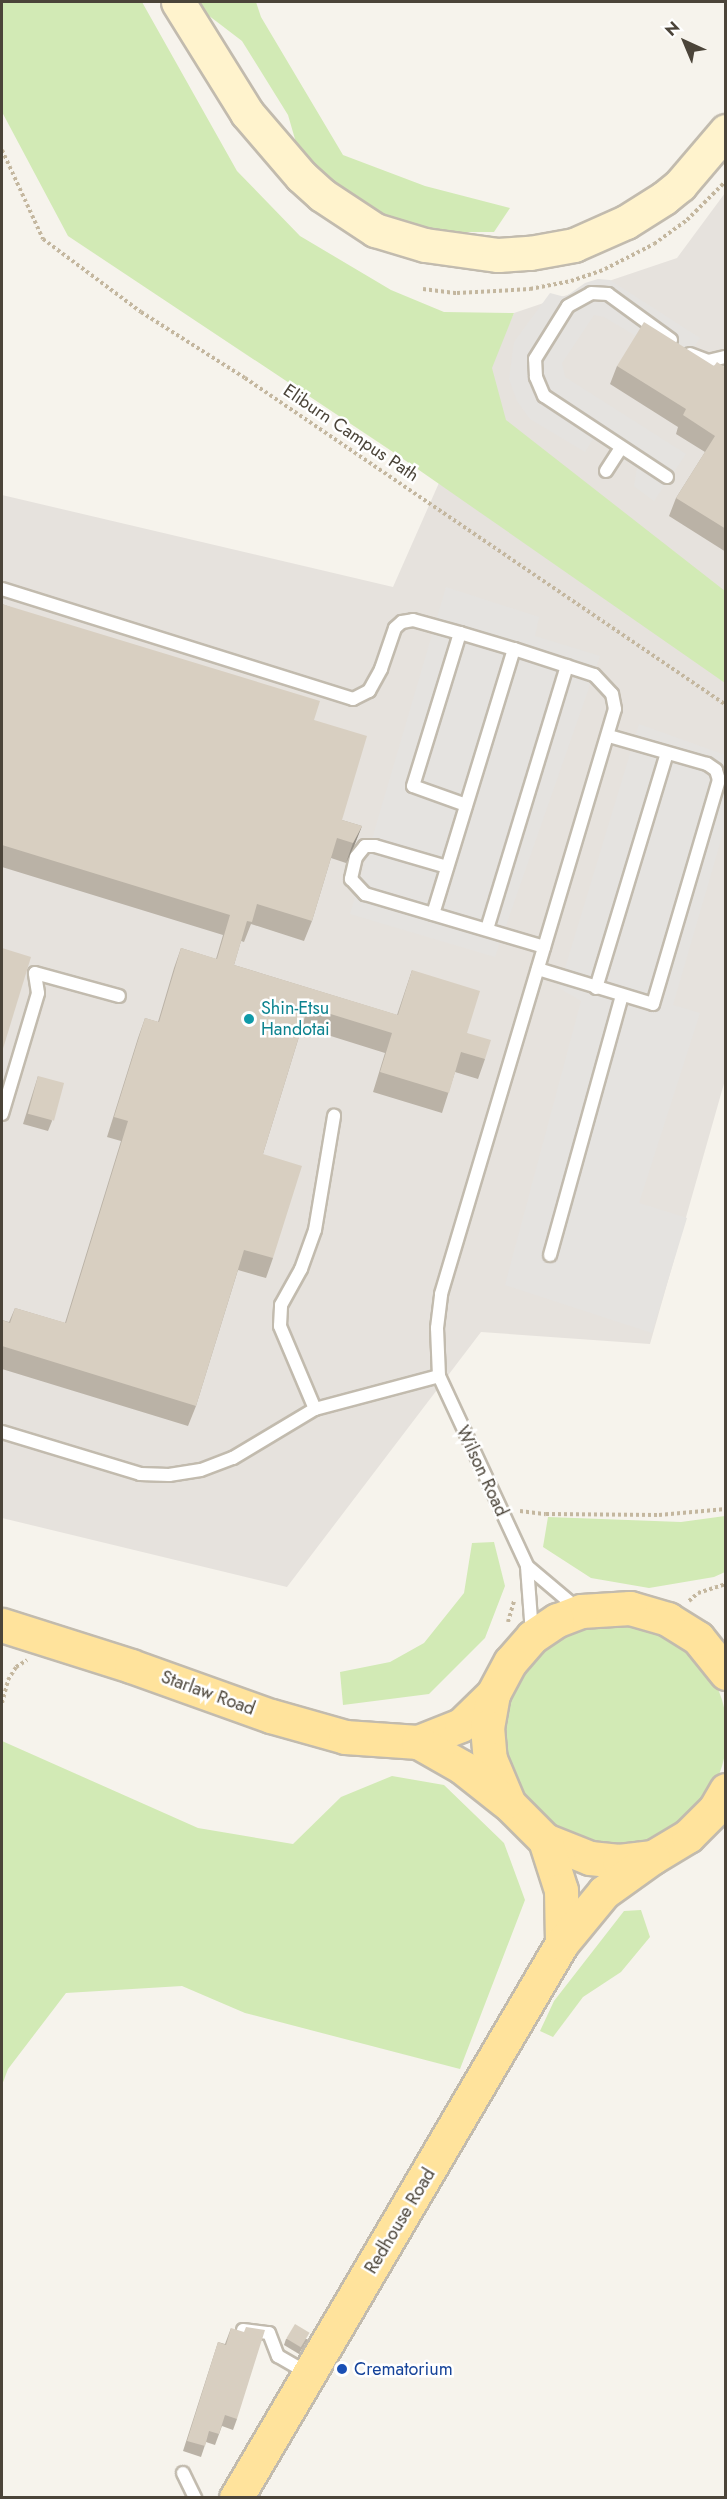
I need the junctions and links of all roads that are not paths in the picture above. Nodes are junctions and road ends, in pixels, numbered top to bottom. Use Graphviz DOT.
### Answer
graph roads {
  1 [pos="178,2"];
  2 [pos="726,131"];
  3 [pos="726,357"];
  4 [pos="621,448"];
  5 [pos="606,471"];
  6 [pos="667,477"];
  7 [pos="2,588"];
  8 [pos="460,633"];
  9 [pos="514,649"];
  10 [pos="567,666"];
  11 [pos="609,736"];
  12 [pos="667,753"];
  13 [pos="466,805"];
  14 [pos="447,867"];
  15 [pos="433,914"];
  16 [pos="487,929"];
  17 [pos="544,947"];
  18 [pos="24,961"];
  19 [pos="538,969"];
  20 [pos="35,973"];
  21 [pos="596,988"];
  22 [pos="119,996"];
  23 [pos="622,996"];
  24 [pos="2,1114"];
  25 [pos="334,1116"];
  26 [pos="550,1255"];
  27 [pos="439,1376"];
  28 [pos="315,1409"];
  29 [pos="2,1432"];
  30 [pos="527,1566"];
  31 [pos="581,1611"];
  32 [pos="2,1625"];
  33 [pos="520,1630"];
  34 [pos="726,1673"];
  35 [pos="494,1694"];
  36 [pos="418,1742"];
  37 [pos="726,1790"];
  38 [pos="509,1804"];
  39 [pos="545,1840"];
  40 [pos="653,1857"];
  41 [pos="562,1943"];
  42 [pos="243,2330"];
  43 [pos="309,2374"];
  44 [pos="183,2473"];
  45 [pos="195,2498"];
  46 [pos="236,2498"];
  1 -- 2 [label="street"];
  3 -- 4 [label="lane"];
  4 -- 5 [label="lane"];
  4 -- 6 [label="lane"];
  7 -- 8 [label="lane, Wilson Road"];
  8 -- 9 [label="lane, Wilson Road"];
  8 -- 13 [label="lane"];
  9 -- 10 [label="lane, Wilson Road"];
  9 -- 13 [label="lane"];
  10 -- 11 [label="lane, Wilson Road"];
  10 -- 16 [label="lane"];
  11 -- 12 [label="lane"];
  11 -- 17 [label="lane, Wilson Road"];
  12 -- 21 [label="lane"];
  12 -- 23 [label="lane"];
  13 -- 14 [label="lane"];
  14 -- 15 [label="lane"];
  14 -- 15 [label="lane"];
  15 -- 16 [label="lane"];
  16 -- 17 [label="lane"];
  17 -- 19 [label="lane, Wilson Road"];
  18 -- 20 [label="lane"];
  19 -- 21 [label="lane"];
  19 -- 27 [label="lane, Wilson Road"];
  20 -- 22 [label="lane"];
  20 -- 24 [label="lane"];
  21 -- 23 [label="lane"];
  23 -- 26 [label="lane"];
  25 -- 28 [label="lane"];
  27 -- 28 [label="lane"];
  27 -- 30 [label="lane, Wilson Road"];
  28 -- 29 [label="lane"];
  30 -- 31 [label="lane, Wilson Road"];
  30 -- 33 [label="lane, Wilson Road"];
  31 -- 33 [label="main road"];
  31 -- 34 [label="main road"];
  32 -- 36 [label="main road, Starlaw Road"];
  33 -- 35 [label="main road"];
  35 -- 36 [label="main road"];
  35 -- 38 [label="main road"];
  36 -- 38 [label="main road"];
  37 -- 40 [label="main road, Redhouse Road"];
  38 -- 39 [label="main road"];
  39 -- 40 [label="main road"];
  39 -- 41 [label="main road"];
  40 -- 41 [label="main road, Redhouse Road"];
  41 -- 43 [label="main road, Redhouse Road"];
  42 -- 43 [label="lane"];
  43 -- 46 [label="main road, Redhouse Road"];
  44 -- 45 [label="lane"];
}
